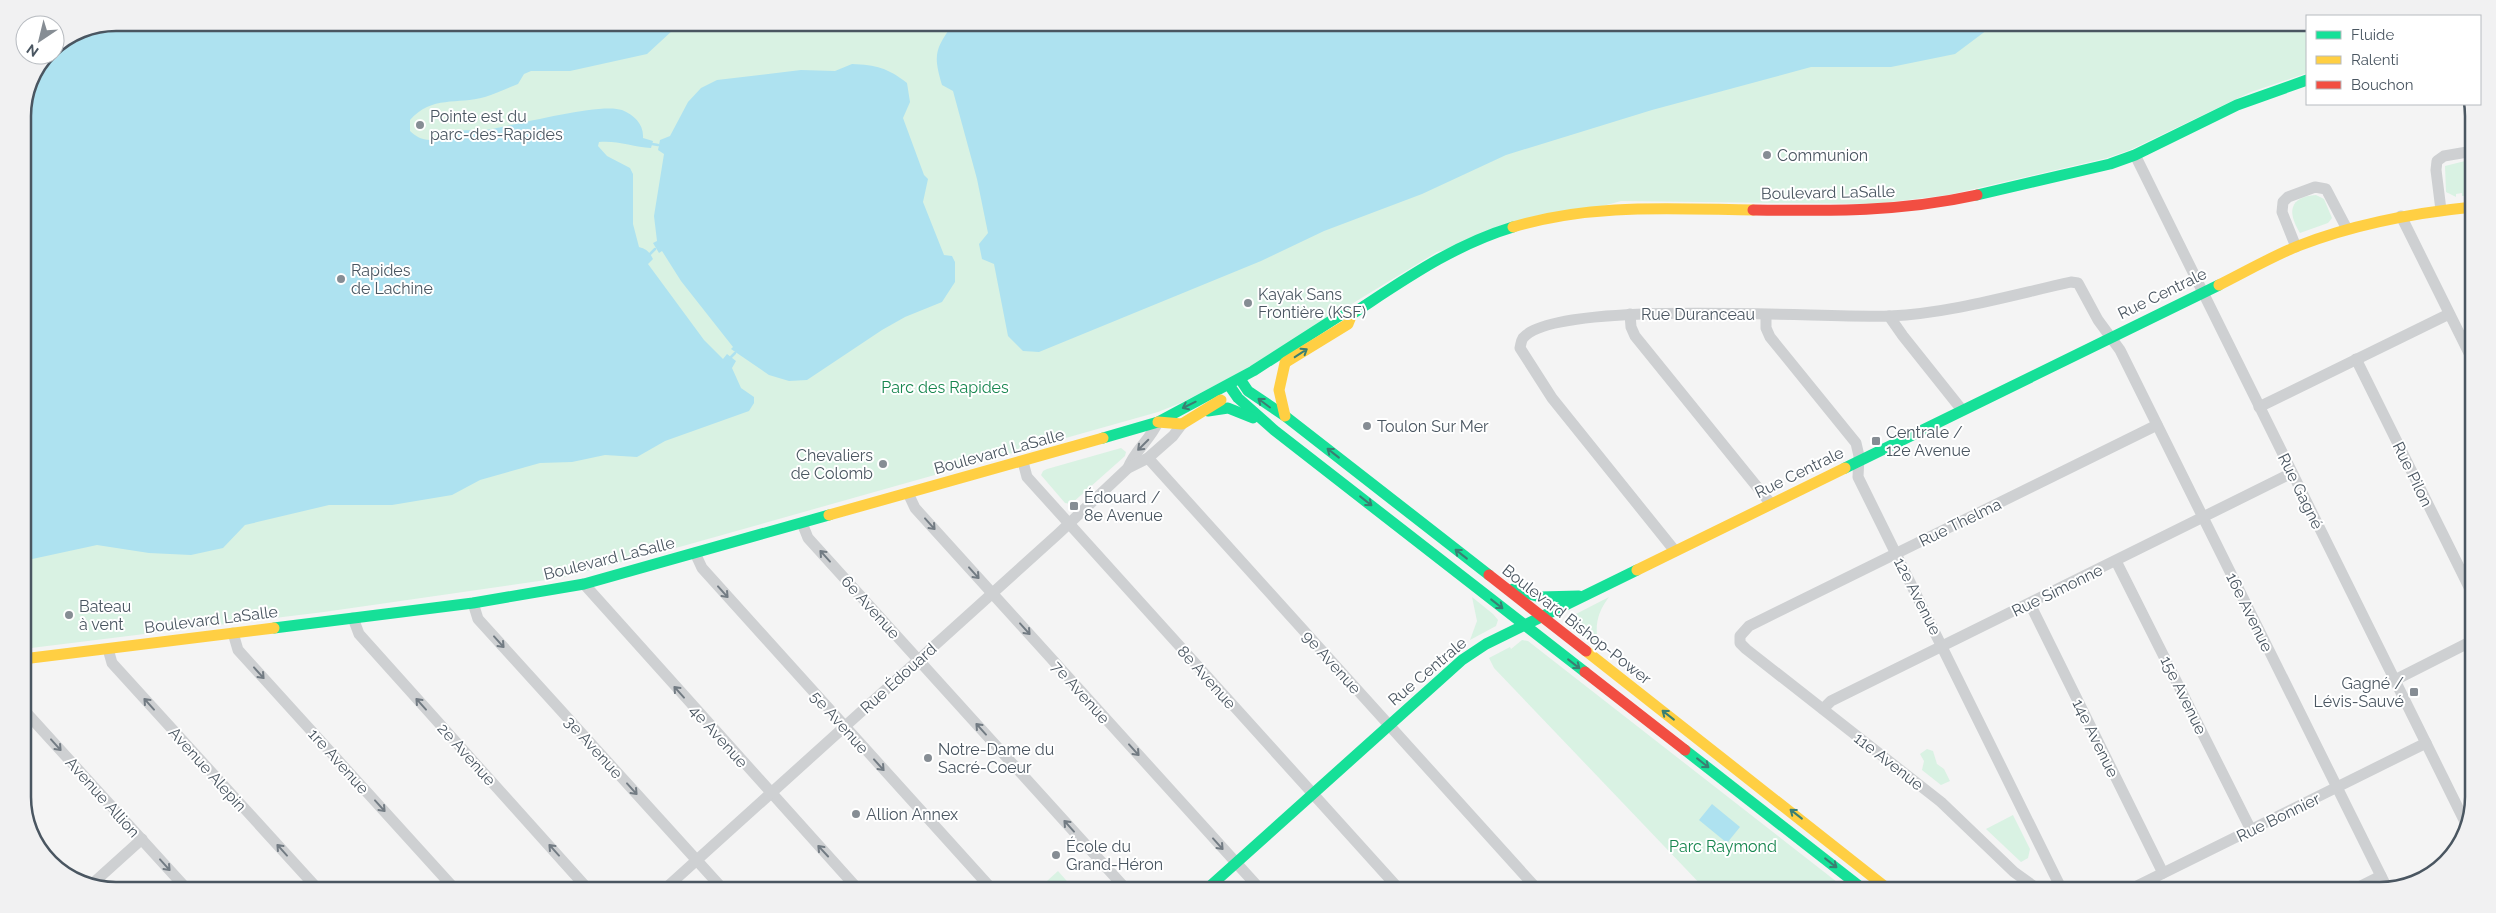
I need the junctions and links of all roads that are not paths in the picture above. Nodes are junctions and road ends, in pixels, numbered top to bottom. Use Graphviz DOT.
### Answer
graph roads {
  1 [pos="2306,80"];
  2 [pos="2465,152"];
  3 [pos="2135,155"];
  4 [pos="2465,208"];
  5 [pos="2441,210"];
  6 [pos="2402,216"];
  7 [pos="2347,229"];
  8 [pos="2296,247"];
  9 [pos="2202,291"];
  10 [pos="1352,314"];
  11 [pos="1630,314"];
  12 [pos="2449,314"];
  13 [pos="1766,315"];
  14 [pos="1889,316"];
  15 [pos="2110,336"];
  16 [pos="2465,345"];
  17 [pos="2356,360"];
  18 [pos="1285,363"];
  19 [pos="1236,384"];
  20 [pos="2259,407"];
  21 [pos="1962,410"];
  22 [pos="1198,414"];
  23 [pos="1285,416"];
  24 [pos="1158,422"];
  25 [pos="1182,424"];
  26 [pos="2157,424"];
  27 [pos="1272,429"];
  28 [pos="1148,458"];
  29 [pos="1859,460"];
  30 [pos="1023,462"];
  31 [pos="1128,468"];
  32 [pos="2292,474"];
  33 [pos="908,493"];
  34 [pos="1771,504"];
  35 [pos="2204,518"];
  36 [pos="802,523"];
  37 [pos="1068,524"];
  38 [pos="1675,551"];
  39 [pos="695,553"];
  40 [pos="1896,553"];
  41 [pos="2116,561"];
  42 [pos="2465,579"];
  43 [pos="584,584"];
  44 [pos="1499,584"];
  45 [pos="992,593"];
  46 [pos="1588,595"];
  47 [pos="473,603"];
  48 [pos="2030,604"];
  49 [pos="1542,617"];
  50 [pos="353,618"];
  51 [pos="1524,625"];
  52 [pos="233,633"];
  53 [pos="1740,636"];
  54 [pos="2465,645"];
  55 [pos="1942,646"];
  56 [pos="108,649"];
  57 [pos="31,658"];
  58 [pos="919,660"];
  59 [pos="2395,680"];
  60 [pos="1823,709"];
  61 [pos="31,717"];
  62 [pos="1389,725"];
  63 [pos="844,727"];
  64 [pos="2426,743"];
  65 [pos="2337,788"];
  66 [pos="770,793"];
  67 [pos="1313,794"];
  68 [pos="2462,816"];
  69 [pos="2251,830"];
  70 [pos="142,839"];
  71 [pos="696,860"];
  72 [pos="1236,863"];
  73 [pos="2163,873"];
  74 [pos="2382,876"];
  75 [pos="98,879"];
  76 [pos="180,882"];
  77 [pos="311,882"];
  78 [pos="448,882"];
  79 [pos="582,882"];
  80 [pos="672,882"];
  81 [pos="716,882"];
  82 [pos="851,882"];
  83 [pos="985,882"];
  84 [pos="1120,882"];
  85 [pos="1215,882"];
  86 [pos="1253,882"];
  87 [pos="1393,882"];
  88 [pos="1531,882"];
  89 [pos="1854,882"];
  90 [pos="1879,882"];
  91 [pos="2028,882"];
  92 [pos="2058,882"];
  93 [pos="2145,882"];
  94 [pos="2370,882"];
  95 [pos="2384,882"];
  1 -- 3 [label="street, Boulevard LaSalle"];
  2 -- 5 [label="street"];
  3 -- 9 [label="street, Rue Gagné"];
  3 -- 10 [label="street, Boulevard LaSalle"];
  4 -- 5 [label="street, Rue Centrale"];
  5 -- 6 [label="street, Rue Centrale"];
  6 -- 7 [label="street, Rue Centrale"];
  6 -- 12 [label="street"];
  7 -- 8 [label="street, Rue Centrale"];
  7 -- 8 [label="street"];
  8 -- 9 [label="street, Rue Centrale"];
  9 -- 15 [label="street, Rue Centrale"];
  9 -- 20 [label="street, Rue Gagné"];
  18 -- 10 [label="street, Boulevard LaSalle, one-way"];
  10 -- 19 [label="street, Boulevard LaSalle"];
  11 -- 13 [label="street, Rue Duranceau"];
  11 -- 34 [label="street"];
  11 -- 38 [label="street, Rue Duranceau"];
  12 -- 16 [label="street"];
  12 -- 17 [label="street"];
  13 -- 14 [label="street, Rue Duranceau"];
  13 -- 29 [label="street, 12e Avenue"];
  14 -- 15 [label="street, Rue Duranceau"];
  14 -- 21 [label="street"];
  15 -- 21 [label="street, Rue Centrale"];
  15 -- 26 [label="street, 16e Avenue"];
  17 -- 20 [label="street"];
  17 -- 42 [label="street, Rue Pilon"];
  18 -- 19 [label="street, Boulevard LaSalle"];
  18 -- 23 [label="street"];
  19 -- 22 [label="street, Boulevard LaSalle"];
  23 -- 19 [label="street, Boulevard Bishop-Power, one-way"];
  19 -- 24 [label="street, Boulevard LaSalle, one-way"];
  19 -- 27 [label="street, Boulevard Bishop-Power"];
  20 -- 32 [label="street, Rue Gagné"];
  21 -- 29 [label="street, Rue Centrale"];
  22 -- 25 [label="street, Boulevard LaSalle"];
  22 -- 27 [label="street"];
  44 -- 23 [label="street, Boulevard Bishop-Power, one-way"];
  24 -- 25 [label="street, Boulevard LaSalle"];
  24 -- 30 [label="street, Boulevard LaSalle"];
  24 -- 31 [label="street, Rue Édouard, one-way"];
  25 -- 28 [label="street, Rue Édouard"];
  26 -- 35 [label="street, 16e Avenue"];
  26 -- 40 [label="street, Rue Thelma"];
  27 -- 51 [label="street, Boulevard Bishop-Power, one-way"];
  28 -- 31 [label="street, Rue Édouard"];
  28 -- 62 [label="street, 9e Avenue"];
  29 -- 34 [label="street, Rue Centrale"];
  29 -- 40 [label="street, 12e Avenue"];
  30 -- 33 [label="street, Boulevard LaSalle"];
  30 -- 37 [label="street, 8e Avenue"];
  31 -- 37 [label="street, Rue Édouard"];
  32 -- 35 [label="street, Rue Simonne"];
  32 -- 59 [label="street, Rue Gagné"];
  33 -- 36 [label="street, Boulevard LaSalle"];
  33 -- 45 [label="street, 7e Avenue, one-way"];
  34 -- 38 [label="street, Rue Centrale"];
  35 -- 41 [label="street, Rue Simonne"];
  35 -- 65 [label="street, 16e Avenue"];
  36 -- 39 [label="street, Boulevard LaSalle"];
  58 -- 36 [label="street, 6e Avenue, one-way"];
  37 -- 45 [label="street, Rue Édouard"];
  37 -- 67 [label="street, 8e Avenue"];
  38 -- 46 [label="street, Rue Centrale"];
  39 -- 43 [label="street, Boulevard LaSalle"];
  39 -- 63 [label="street, 5e Avenue, one-way"];
  40 -- 53 [label="street, Rue Thelma"];
  40 -- 55 [label="street, 12e Avenue"];
  41 -- 48 [label="street, Rue Simonne"];
  41 -- 69 [label="street, 15e Avenue"];
  43 -- 47 [label="street, Boulevard LaSalle"];
  66 -- 43 [label="street, 4e Avenue, one-way"];
  44 -- 46 [label="street"];
  44 -- 49 [label="street, Boulevard Bishop-Power"];
  45 -- 58 [label="street, Rue Édouard"];
  45 -- 72 [label="street, 7e Avenue, one-way"];
  46 -- 49 [label="street, Rue Centrale"];
  47 -- 50 [label="street, Boulevard LaSalle"];
  47 -- 71 [label="street, 3e Avenue, one-way"];
  48 -- 55 [label="street, Rue Simonne"];
  48 -- 73 [label="street, 14e Avenue"];
  49 -- 51 [label="street, Rue Centrale"];
  90 -- 49 [label="street, Boulevard Bishop-Power, one-way"];
  50 -- 52 [label="street, Boulevard LaSalle"];
  79 -- 50 [label="street, 2e Avenue, one-way"];
  51 -- 62 [label="street, Rue Centrale"];
  51 -- 89 [label="street, Boulevard Bishop-Power, one-way"];
  52 -- 56 [label="street, Boulevard LaSalle"];
  52 -- 78 [label="street, 1re Avenue, one-way"];
  53 -- 60 [label="street, 11e Avenue"];
  54 -- 59 [label="street"];
  55 -- 60 [label="street, Rue Simonne"];
  55 -- 92 [label="street, 12e Avenue"];
  56 -- 57 [label="street, Boulevard LaSalle"];
  77 -- 56 [label="street, Avenue Alepin, one-way"];
  58 -- 63 [label="street, Rue Édouard"];
  84 -- 58 [label="street, 6e Avenue, one-way"];
  59 -- 64 [label="street, Rue Gagné"];
  60 -- 91 [label="street, 11e Avenue"];
  61 -- 70 [label="street, Avenue Allion, one-way"];
  62 -- 67 [label="street, Rue Centrale"];
  62 -- 88 [label="street, 9e Avenue"];
  63 -- 66 [label="street, Rue Édouard"];
  63 -- 83 [label="street, 5e Avenue, one-way"];
  64 -- 65 [label="street, Rue Bonnier"];
  64 -- 68 [label="street, Rue Gagné"];
  65 -- 69 [label="street, Rue Bonnier"];
  65 -- 74 [label="street, 16e Avenue"];
  66 -- 71 [label="street, Rue Édouard"];
  82 -- 66 [label="street, 4e Avenue, one-way"];
  67 -- 72 [label="street, Rue Centrale"];
  67 -- 87 [label="street, 8e Avenue"];
  69 -- 73 [label="street, Rue Bonnier"];
  70 -- 75 [label="street"];
  70 -- 76 [label="street, Avenue Allion, one-way"];
  71 -- 80 [label="street, Rue Édouard"];
  71 -- 81 [label="street, 3e Avenue"];
  72 -- 85 [label="street, Rue Centrale"];
  72 -- 86 [label="street, 7e Avenue"];
  73 -- 93 [label="street, Rue Bonnier"];
  74 -- 94 [label="street"];
  74 -- 95 [label="street, 16e Avenue"];
}
